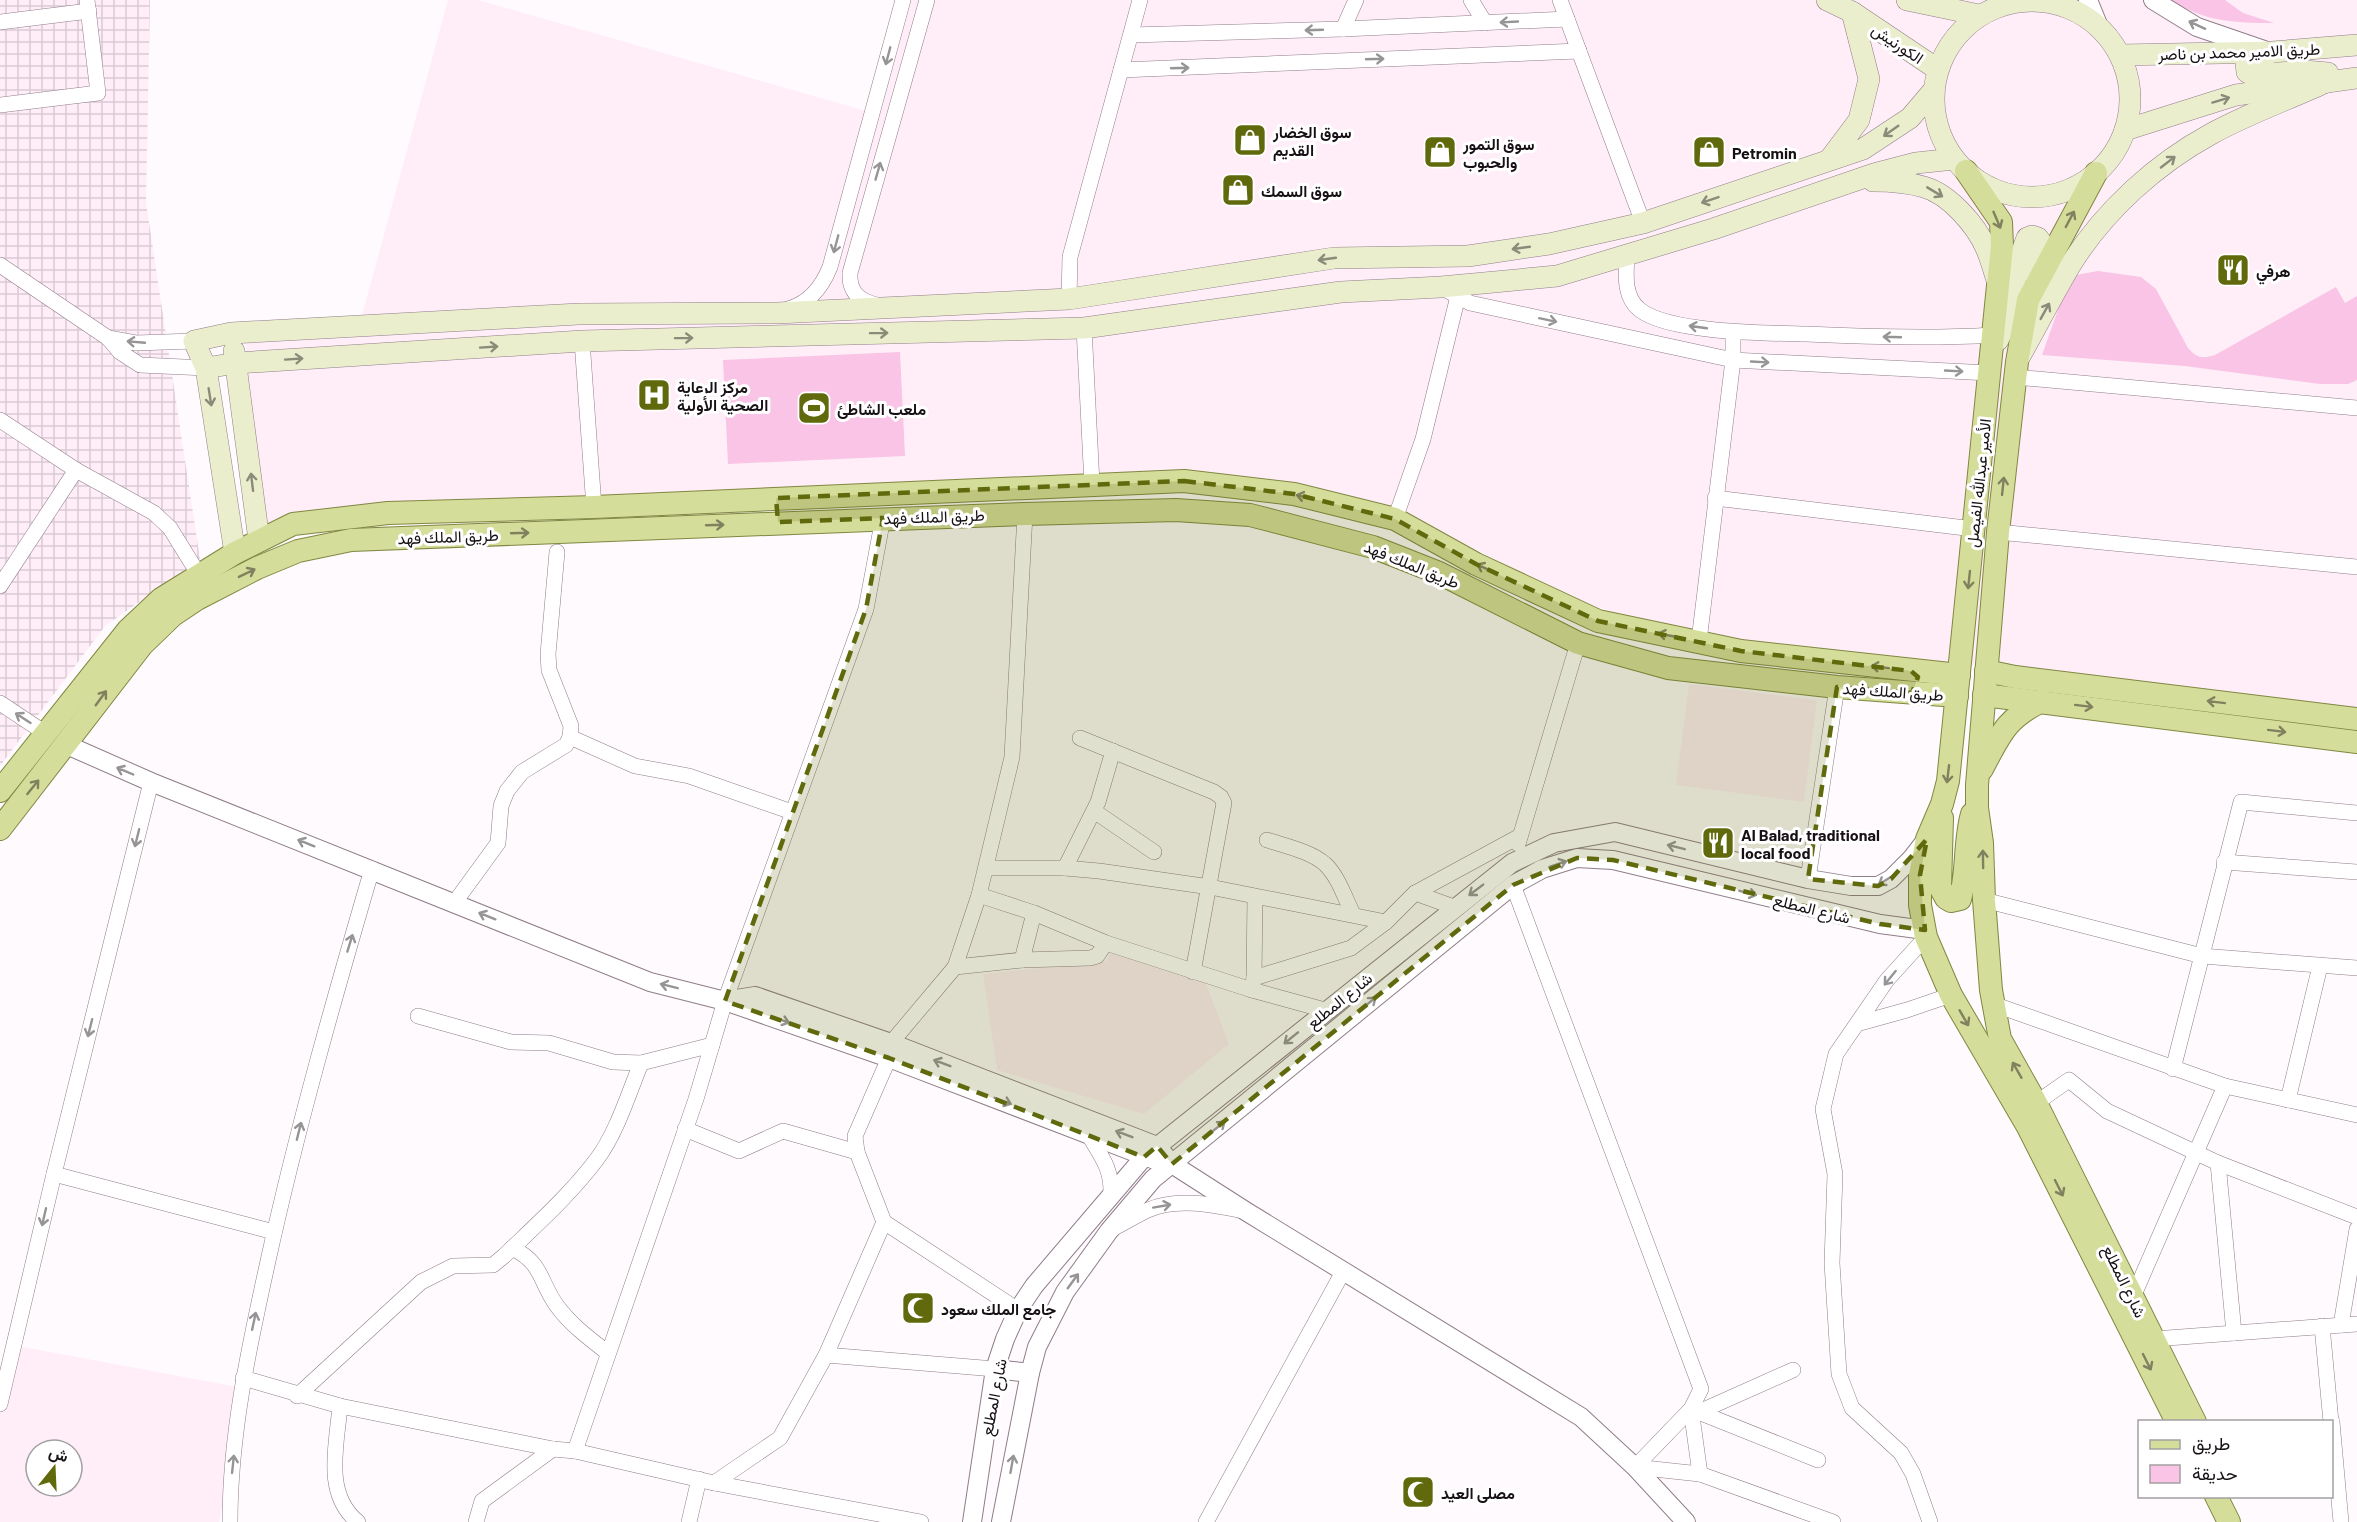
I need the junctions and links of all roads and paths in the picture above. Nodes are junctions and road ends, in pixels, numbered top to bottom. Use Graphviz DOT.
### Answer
graph roads {
  1 [pos="903,0"];
  2 [pos="927,0"];
  3 [pos="1140,0"];
  4 [pos="1356,0"];
  5 [pos="1471,0"];
  6 [pos="1560,0"];
  7 [pos="1827,0"];
  8 [pos="1906,0"];
  9 [pos="2088,0"];
  10 [pos="2153,0"];
  11 [pos="2004,2"];
  12 [pos="88,6"];
  13 [pos="1852,12"];
  14 [pos="1979,15"];
  15 [pos="1567,19"];
  16 [pos="0,22"];
  17 [pos="1485,23"];
  18 [pos="2099,27"];
  19 [pos="1343,29"];
  20 [pos="1131,35"];
  21 [pos="2357,45"];
  22 [pos="1579,51"];
  23 [pos="2272,52"];
  24 [pos="2120,55"];
  25 [pos="1937,69"];
  26 [pos="1121,70"];
  27 [pos="2353,79"];
  28 [pos="2324,83"];
  29 [pos="1933,91"];
  30 [pos="0,105"];
  31 [pos="2125,130"];
  32 [pos="1829,160"];
  33 [pos="1960,165"];
  34 [pos="2096,173"];
  35 [pos="1857,180"];
  36 [pos="1643,223"];
  37 [pos="1627,255"];
  38 [pos="0,265"];
  39 [pos="1998,285"];
  40 [pos="1449,292"];
  41 [pos="1069,299"];
  42 [pos="2028,300"];
  43 [pos="886,308"];
  44 [pos="777,313"];
  45 [pos="1084,328"];
  46 [pos="1733,332"];
  47 [pos="231,333"];
  48 [pos="108,338"];
  49 [pos="194,341"];
  50 [pos="582,341"];
  51 [pos="1991,354"];
  52 [pos="1732,360"];
  53 [pos="236,363"];
  54 [pos="206,368"];
  55 [pos="2016,370"];
  56 [pos="2357,408"];
  57 [pos="0,420"];
  58 [pos="76,470"];
  59 [pos="1092,484"];
  60 [pos="776,498"];
  61 [pos="1715,498"];
  62 [pos="594,507"];
  63 [pos="1025,514"];
  64 [pos="883,518"];
  65 [pos="1395,519"];
  66 [pos="778,522"];
  67 [pos="1974,530"];
  68 [pos="1998,532"];
  69 [pos="259,540"];
  70 [pos="557,552"];
  71 [pos="235,553"];
  72 [pos="2357,567"];
  73 [pos="199,574"];
  74 [pos="0,586"];
  75 [pos="1700,641"];
  76 [pos="1578,643"];
  77 [pos="1986,671"];
  78 [pos="1912,682"];
  79 [pos="1958,686"];
  80 [pos="1837,687"];
  81 [pos="2012,688"];
  82 [pos="1984,694"];
  83 [pos="2042,701"];
  84 [pos="0,703"];
  85 [pos="2357,719"];
  86 [pos="45,733"];
  87 [pos="570,737"];
  88 [pos="1080,738"];
  89 [pos="2357,742"];
  90 [pos="66,745"];
  91 [pos="1113,751"];
  92 [pos="151,782"];
  93 [pos="1977,790"];
  94 [pos="0,791"];
  95 [pos="1942,804"];
  96 [pos="1094,811"];
  97 [pos="792,812"];
  98 [pos="2357,813"];
  99 [pos="0,829"];
  100 [pos="1520,836"];
  101 [pos="1927,839"];
  102 [pos="1267,840"];
  103 [pos="1154,852"];
  104 [pos="2224,862"];
  105 [pos="1512,863"];
  106 [pos="986,868"];
  107 [pos="1065,868"];
  108 [pos="372,869"];
  109 [pos="2357,872"];
  110 [pos="1808,879"];
  111 [pos="1513,885"];
  112 [pos="1210,887"];
  113 [pos="1415,893"];
  114 [pos="979,895"];
  115 [pos="1255,897"];
  116 [pos="1984,900"];
  117 [pos="454,902"];
  118 [pos="1454,907"];
  119 [pos="1034,913"];
  120 [pos="1353,914"];
  121 [pos="1386,922"];
  122 [pos="1926,934"];
  123 [pos="1107,944"];
  124 [pos="2202,956"];
  125 [pos="1022,960"];
  126 [pos="2320,966"];
  127 [pos="955,967"];
  128 [pos="2357,968"];
  129 [pos="1193,972"];
  130 [pos="1253,984"];
  131 [pos="1951,995"];
  132 [pos="725,1000"];
  133 [pos="1993,1004"];
  134 [pos="1325,1010"];
  135 [pos="418,1016"];
  136 [pos="1860,1023"];
  137 [pos="712,1045"];
  138 [pos="890,1050"];
  139 [pos="641,1063"];
  140 [pos="2173,1070"];
  141 [pos="2225,1086"];
  142 [pos="2288,1100"];
  143 [pos="2036,1103"];
  144 [pos="2357,1115"];
  145 [pos="685,1129"];
  146 [pos="1088,1134"];
  147 [pos="857,1152"];
  148 [pos="1150,1152"];
  149 [pos="2198,1153"];
  150 [pos="2218,1163"];
  151 [pos="1172,1164"];
  152 [pos="54,1174"];
  153 [pos="1111,1195"];
  154 [pos="1247,1212"];
  155 [pos="2357,1217"];
  156 [pos="884,1222"];
  157 [pos="2357,1229"];
  158 [pos="1109,1231"];
  159 [pos="274,1232"];
  160 [pos="512,1248"];
  161 [pos="1344,1270"];
  162 [pos="2133,1297"];
  163 [pos="1018,1310"];
  164 [pos="2357,1324"];
  165 [pos="2341,1325"];
  166 [pos="2322,1326"];
  167 [pos="2234,1333"];
  168 [pos="2154,1339"];
  169 [pos="608,1353"];
  170 [pos="826,1355"];
  171 [pos="995,1369"];
  172 [pos="1793,1370"];
  173 [pos="1030,1372"];
  174 [pos="243,1378"];
  175 [pos="297,1396"];
  176 [pos="0,1404"];
  177 [pos="340,1406"];
  178 [pos="1696,1410"];
  179 [pos="2176,1420"];
  180 [pos="2194,1420"];
  181 [pos="2331,1420"];
  182 [pos="2333,1442"];
  183 [pos="553,1449"];
  184 [pos="575,1451"];
  185 [pos="1818,1460"];
  186 [pos="1635,1467"];
  187 [pos="1700,1474"];
  188 [pos="706,1481"];
  189 [pos="2217,1498"];
  190 [pos="2233,1498"];
  191 [pos="230,1522"];
  192 [pos="358,1522"];
  193 [pos="476,1522"];
  194 [pos="689,1522"];
  195 [pos="921,1522"];
  196 [pos="972,1522"];
  197 [pos="1002,1522"];
  198 [pos="1206,1522"];
  199 [pos="1686,1522"];
  200 [pos="1833,1522"];
  201 [pos="1930,1522"];
  202 [pos="2229,1522"];
  203 [pos="2245,1522"];
  204 [pos="2341,1522"];
  1 -- 44 [label="street, one-way"];
  43 -- 2 [label="street, one-way"];
  3 -- 20 [label="street"];
  4 -- 19 [label="street"];
  5 -- 17 [label="street"];
  6 -- 15 [label="street"];
  7 -- 13 [label="main road, الكورنيش"];
  8 -- 14 [label="main road"];
  9 -- 18 [label="street"];
  23 -- 10 [label="street, one-way"];
  11 -- 14 [label="main road"];
  11 -- 18 [label="main road"];
  12 -- 16 [label="street"];
  12 -- 30 [label="street"];
  13 -- 25 [label="main road, الكورنيش"];
  13 -- 32 [label="main road"];
  14 -- 25 [label="main road"];
  15 -- 17 [label="street, one-way"];
  15 -- 22 [label="street"];
  17 -- 19 [label="street"];
  18 -- 24 [label="main road"];
  19 -- 20 [label="street, one-way"];
  20 -- 26 [label="street"];
  21 -- 23 [label="main road, طريق الامير محمد بن ناصر"];
  26 -- 22 [label="street, one-way"];
  22 -- 36 [label="street"];
  23 -- 24 [label="main road, طريق الامير محمد بن ناصر"];
  23 -- 27 [label="main road"];
  24 -- 31 [label="main road"];
  25 -- 29 [label="main road"];
  26 -- 41 [label="street"];
  27 -- 28 [label="main road"];
  31 -- 28 [label="main road, one-way"];
  55 -- 28 [label="main road, one-way"];
  29 -- 32 [label="main road, one-way"];
  29 -- 33 [label="main road"];
  31 -- 34 [label="main road"];
  32 -- 36 [label="main road, one-way"];
  33 -- 34 [label="main road"];
  33 -- 35 [label="main road"];
  33 -- 39 [label="main road, الأمير عبدالله الفيصل, one-way"];
  42 -- 34 [label="main road, الأمير عبدالله الفيصل, one-way"];
  35 -- 37 [label="main road"];
  35 -- 39 [label="main road, one-way"];
  36 -- 41 [label="main road, one-way"];
  37 -- 40 [label="main road"];
  46 -- 37 [label="street, one-way"];
  38 -- 48 [label="street"];
  39 -- 51 [label="main road, الأمير عبدالله الفيصل"];
  40 -- 45 [label="main road"];
  40 -- 52 [label="street, one-way"];
  40 -- 65 [label="street"];
  41 -- 43 [label="main road"];
  42 -- 51 [label="main road"];
  42 -- 55 [label="main road, الأمير عبدالله الفيصل"];
  43 -- 44 [label="main road"];
  44 -- 47 [label="main road"];
  50 -- 45 [label="main road, one-way"];
  45 -- 59 [label="street"];
  51 -- 46 [label="street, one-way"];
  46 -- 52 [label="street"];
  47 -- 49 [label="main road"];
  47 -- 53 [label="main road"];
  49 -- 48 [label="street, one-way"];
  48 -- 54 [label="street"];
  49 -- 54 [label="main road"];
  53 -- 50 [label="main road, one-way"];
  50 -- 62 [label="street"];
  52 -- 51 [label="street, one-way"];
  51 -- 67 [label="main road, الأمير عبدالله الفيصل"];
  52 -- 61 [label="street"];
  53 -- 54 [label="main road"];
  69 -- 53 [label="main road, one-way"];
  54 -- 71 [label="main road, one-way"];
  55 -- 56 [label="street"];
  68 -- 55 [label="main road, الأمير عبدالله الفيصل, one-way"];
  57 -- 58 [label="street"];
  58 -- 73 [label="street"];
  58 -- 74 [label="street"];
  59 -- 60 [label="main road, طريق الملك فهد"];
  65 -- 59 [label="main road, طريق الملك فهد, one-way"];
  60 -- 62 [label="main road, طريق الملك فهد"];
  60 -- 66 [label="main road"];
  61 -- 67 [label="street"];
  61 -- 75 [label="street"];
  62 -- 69 [label="main road, طريق الملك فهد"];
  63 -- 64 [label="main road, طريق الملك فهد"];
  63 -- 76 [label="main road, طريق الملك فهد"];
  63 -- 106 [label="street"];
  64 -- 66 [label="main road, طريق الملك فهد"];
  64 -- 97 [label="street"];
  75 -- 65 [label="main road, طريق الملك فهد, one-way"];
  90 -- 66 [label="main road, طريق الملك فهد, one-way"];
  67 -- 79 [label="main road, الأمير عبدالله الفيصل, one-way"];
  68 -- 72 [label="street"];
  68 -- 77 [label="main road, الأمير عبدالله الفيصل"];
  69 -- 71 [label="main road, طريق الملك فهد"];
  70 -- 87 [label="street"];
  71 -- 73 [label="main road, طريق الملك فهد"];
  73 -- 86 [label="main road, طريق الملك فهد"];
  78 -- 75 [label="main road, طريق الملك فهد, one-way"];
  76 -- 80 [label="main road, طريق الملك فهد"];
  76 -- 100 [label="street"];
  77 -- 81 [label="main road"];
  77 -- 82 [label="main road, الأمير عبدالله الفيصل"];
  78 -- 79 [label="main road, طريق الملك فهد"];
  78 -- 80 [label="main road, طريق الملك فهد"];
  79 -- 95 [label="main road, الأمير عبدالله الفيصل, one-way"];
  80 -- 110 [label="street"];
  81 -- 82 [label="main road"];
  81 -- 83 [label="main road"];
  85 -- 81 [label="main road, one-way"];
  82 -- 93 [label="main road, الأمير عبدالله الفيصل"];
  83 -- 89 [label="main road, one-way"];
  83 -- 93 [label="main road"];
  86 -- 84 [label="street, one-way"];
  86 -- 94 [label="main road, طريق الملك فهد"];
  87 -- 97 [label="street"];
  87 -- 117 [label="street"];
  88 -- 91 [label="street"];
  92 -- 90 [label="street, one-way"];
  99 -- 90 [label="main road, طريق الملك فهد, one-way"];
  91 -- 96 [label="street"];
  91 -- 112 [label="street"];
  108 -- 92 [label="street, one-way"];
  92 -- 152 [label="street, one-way"];
  93 -- 95 [label="main road"];
  116 -- 93 [label="main road, شارع المطلع, one-way"];
  95 -- 101 [label="main road, شارع المطلع"];
  96 -- 103 [label="street"];
  96 -- 107 [label="street"];
  97 -- 132 [label="street"];
  98 -- 104 [label="street"];
  100 -- 105 [label="street"];
  100 -- 113 [label="street"];
  101 -- 110 [label="street, شارع المطلع, one-way"];
  101 -- 122 [label="main road, شارع المطلع"];
  102 -- 120 [label="street"];
  104 -- 109 [label="street"];
  104 -- 124 [label="street"];
  110 -- 105 [label="street, شارع المطلع, one-way"];
  105 -- 118 [label="street, شارع المطلع, one-way"];
  106 -- 107 [label="street"];
  106 -- 114 [label="street"];
  107 -- 112 [label="street"];
  108 -- 117 [label="street"];
  159 -- 108 [label="street, one-way"];
  111 -- 122 [label="street, شارع المطلع, one-way"];
  151 -- 111 [label="street, شارع المطلع, one-way"];
  111 -- 178 [label="street"];
  112 -- 115 [label="street"];
  112 -- 129 [label="street"];
  113 -- 118 [label="street"];
  113 -- 121 [label="street"];
  114 -- 119 [label="street"];
  114 -- 127 [label="street"];
  115 -- 120 [label="street"];
  115 -- 130 [label="street"];
  116 -- 124 [label="street"];
  116 -- 133 [label="main road, شارع المطلع"];
  132 -- 117 [label="street, one-way"];
  118 -- 134 [label="street, شارع المطلع"];
  119 -- 123 [label="street"];
  119 -- 125 [label="street"];
  120 -- 121 [label="street"];
  121 -- 130 [label="street"];
  122 -- 131 [label="main road, شارع المطلع"];
  122 -- 136 [label="street, one-way"];
  123 -- 125 [label="street"];
  123 -- 129 [label="street"];
  124 -- 126 [label="street"];
  124 -- 140 [label="street"];
  125 -- 127 [label="street"];
  126 -- 128 [label="street"];
  126 -- 142 [label="street"];
  127 -- 138 [label="street"];
  129 -- 130 [label="street"];
  130 -- 134 [label="street"];
  131 -- 136 [label="street"];
  131 -- 179 [label="main road, شارع المطلع, one-way"];
  132 -- 137 [label="street"];
  132 -- 138 [label="street"];
  133 -- 140 [label="street"];
  143 -- 133 [label="main road, شارع المطلع, one-way"];
  134 -- 148 [label="street, شارع المطلع, one-way"];
  135 -- 139 [label="street"];
  136 -- 201 [label="street"];
  137 -- 139 [label="street"];
  137 -- 145 [label="street"];
  138 -- 146 [label="street, one-way"];
  138 -- 147 [label="street"];
  148 -- 138 [label="street, one-way"];
  139 -- 160 [label="street"];
  140 -- 141 [label="street"];
  141 -- 142 [label="street"];
  141 -- 149 [label="street"];
  142 -- 144 [label="street"];
  143 -- 149 [label="street"];
  143 -- 162 [label="main road, شارع المطلع"];
  145 -- 147 [label="street"];
  145 -- 169 [label="street"];
  146 -- 148 [label="street"];
  146 -- 153 [label="street"];
  147 -- 156 [label="street"];
  148 -- 151 [label="street"];
  148 -- 153 [label="street, شارع المطلع"];
  149 -- 150 [label="street"];
  149 -- 162 [label="street"];
  150 -- 155 [label="street"];
  150 -- 167 [label="street"];
  151 -- 154 [label="street"];
  151 -- 158 [label="street, شارع المطلع"];
  152 -- 159 [label="street"];
  152 -- 176 [label="street, one-way"];
  153 -- 163 [label="street, شارع المطلع"];
  158 -- 154 [label="street, one-way"];
  154 -- 161 [label="street"];
  156 -- 163 [label="street"];
  156 -- 170 [label="street"];
  157 -- 165 [label="street"];
  173 -- 158 [label="street, شارع المطلع, one-way"];
  174 -- 159 [label="street, one-way"];
  160 -- 169 [label="street"];
  160 -- 175 [label="street"];
  161 -- 186 [label="street"];
  161 -- 198 [label="street"];
  162 -- 168 [label="main road, شارع المطلع"];
  163 -- 171 [label="street, شارع المطلع"];
  164 -- 165 [label="street"];
  165 -- 166 [label="street"];
  166 -- 167 [label="street"];
  166 -- 181 [label="street"];
  167 -- 168 [label="street"];
  168 -- 180 [label="main road, شارع المطلع"];
  169 -- 184 [label="street"];
  170 -- 171 [label="street"];
  170 -- 188 [label="street"];
  171 -- 173 [label="street"];
  171 -- 196 [label="street, شارع المطلع"];
  172 -- 178 [label="street"];
  197 -- 173 [label="street, شارع المطلع, one-way"];
  174 -- 175 [label="street"];
  191 -- 174 [label="street, one-way"];
  175 -- 177 [label="street"];
  177 -- 183 [label="street"];
  177 -- 192 [label="street"];
  178 -- 185 [label="street"];
  178 -- 186 [label="street"];
  178 -- 187 [label="street"];
  182 -- 204 [label="street"];
  183 -- 184 [label="street"];
  183 -- 193 [label="street"];
  184 -- 188 [label="street"];
  186 -- 187 [label="street"];
  186 -- 199 [label="street"];
  187 -- 200 [label="street"];
  188 -- 194 [label="street"];
  188 -- 195 [label="street"];
  189 -- 202 [label="main road"];
  190 -- 203 [label="main road"];
}
